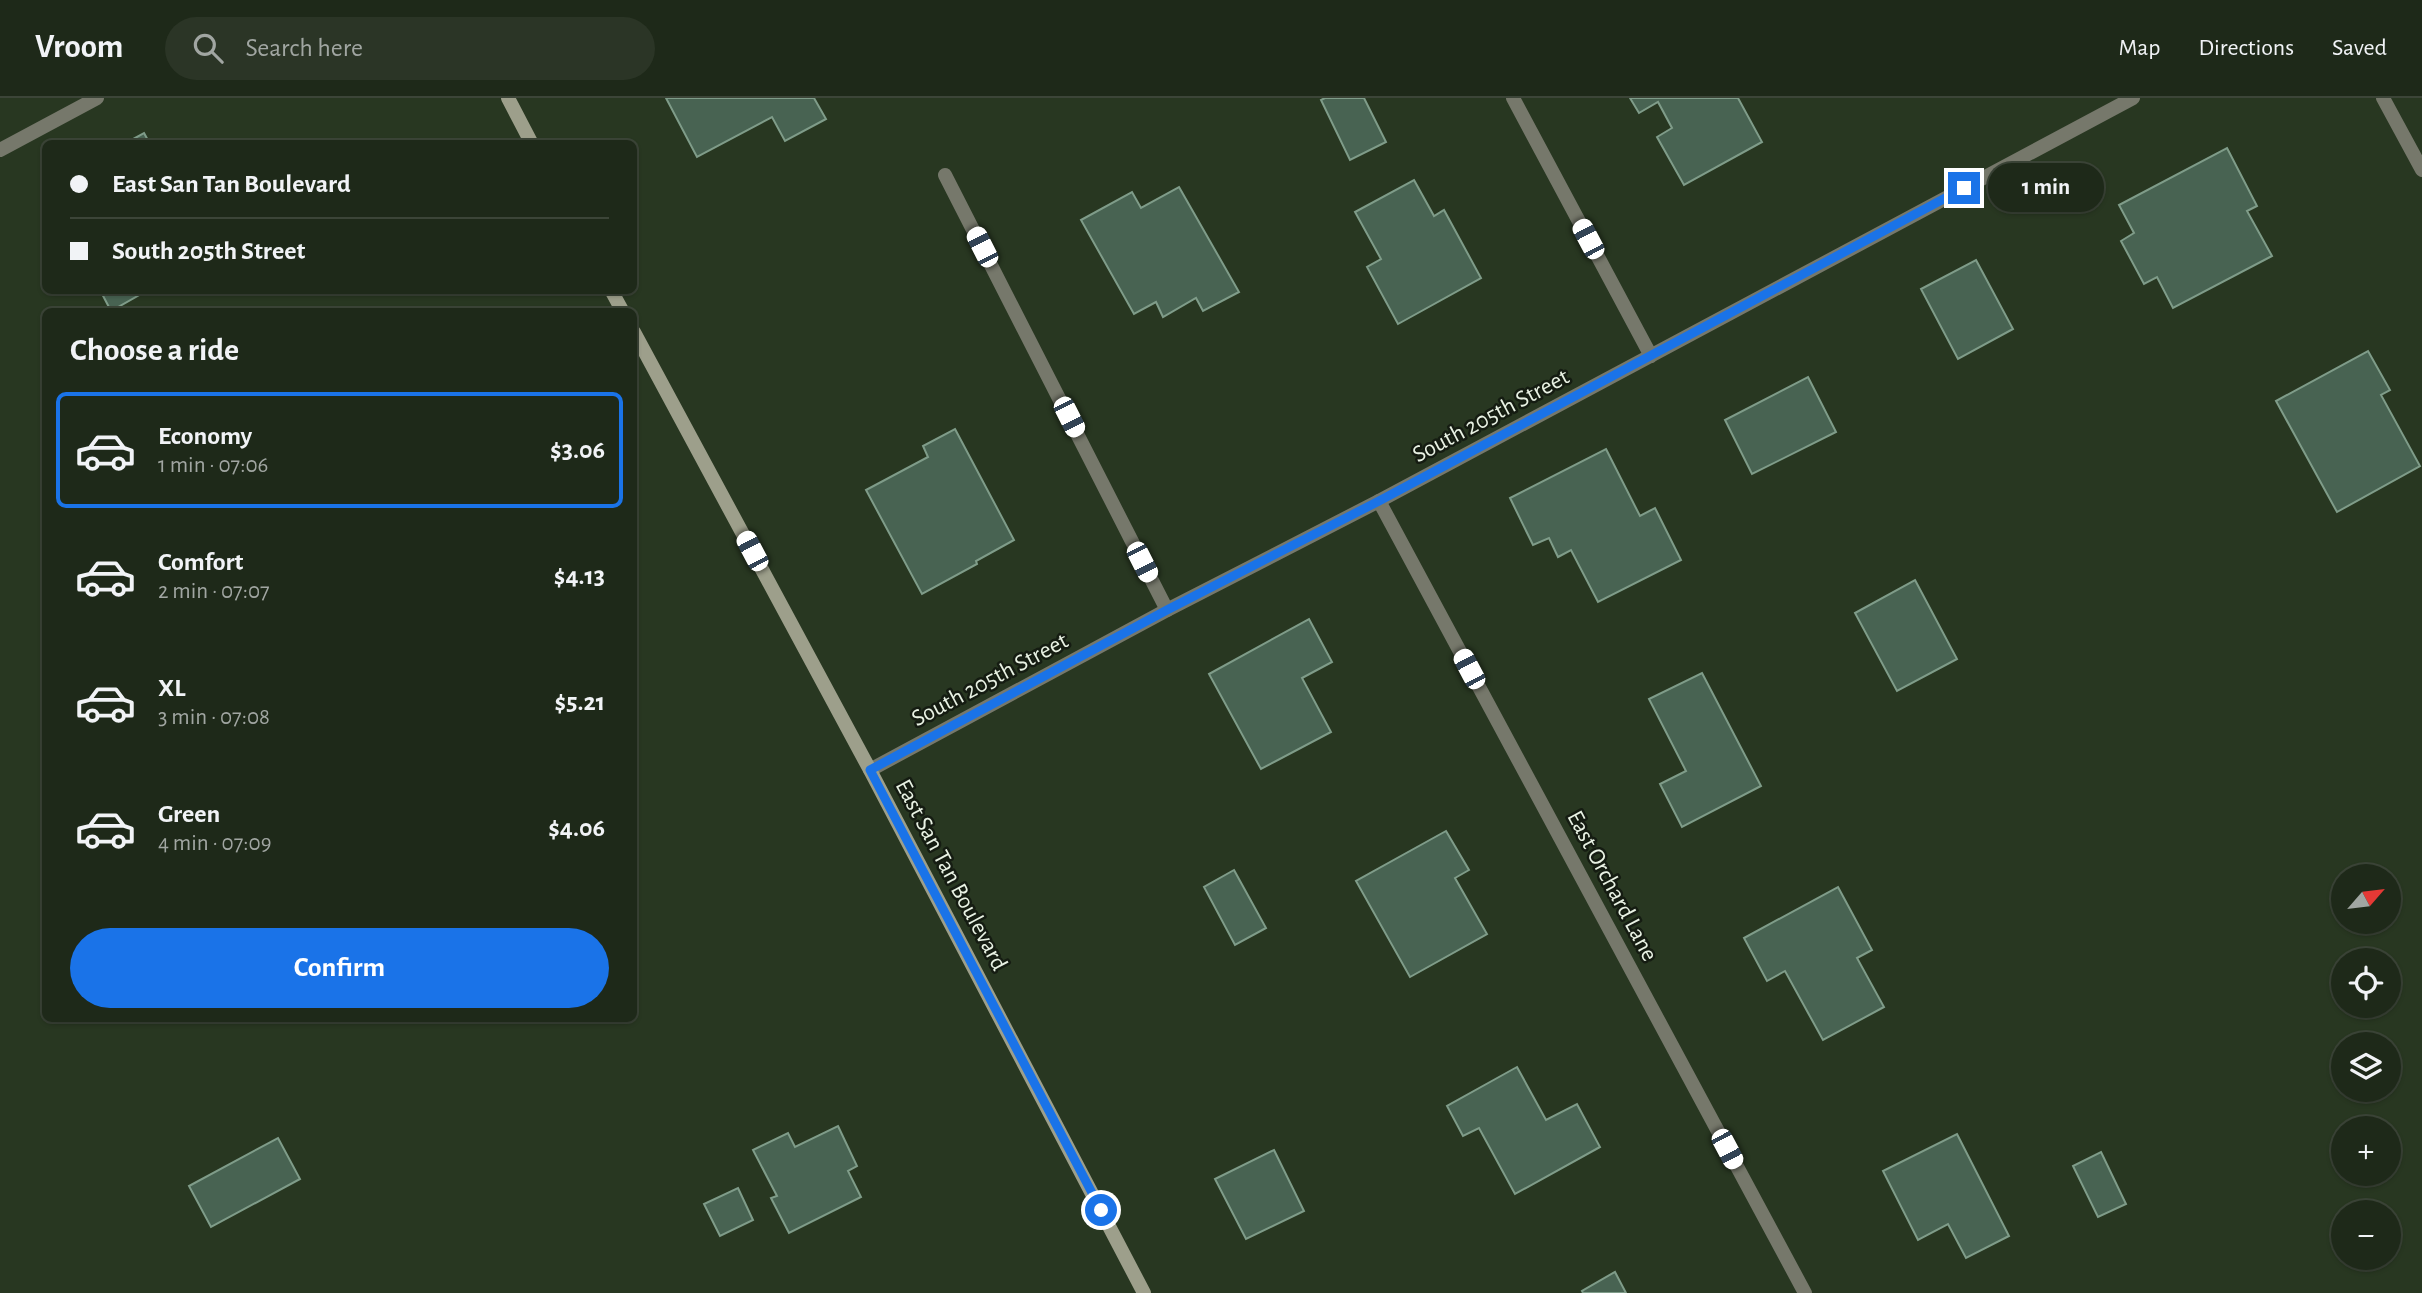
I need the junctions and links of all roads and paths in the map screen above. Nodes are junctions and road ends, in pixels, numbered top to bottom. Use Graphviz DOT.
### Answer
graph roads {
  1 [pos="97,98"];
  2 [pos="508,98"];
  3 [pos="1513,98"];
  4 [pos="2133,98"];
  5 [pos="2383,98"];
  6 [pos="530,140"];
  7 [pos="0,150"];
  8 [pos="2422,170"];
  9 [pos="945,175"];
  10 [pos="637,337"];
  11 [pos="1651,356"];
  12 [pos="1379,501"];
  13 [pos="1167,610"];
  14 [pos="870,770"];
  15 [pos="1144,1293"];
  16 [pos="1805,1293"];
  1 -- 7 [label="street"];
  2 -- 6 [label="street"];
  3 -- 11 [label="street"];
  4 -- 11 [label="street, South 205th Street"];
  5 -- 8 [label="street"];
  9 -- 13 [label="street"];
  10 -- 14 [label="street, East San Tan Boulevard"];
  11 -- 12 [label="street, South 205th Street"];
  12 -- 13 [label="street, South 205th Street"];
  12 -- 16 [label="street, East Orchard Lane"];
  13 -- 14 [label="street, South 205th Street"];
  14 -- 15 [label="street, East San Tan Boulevard"];
}
